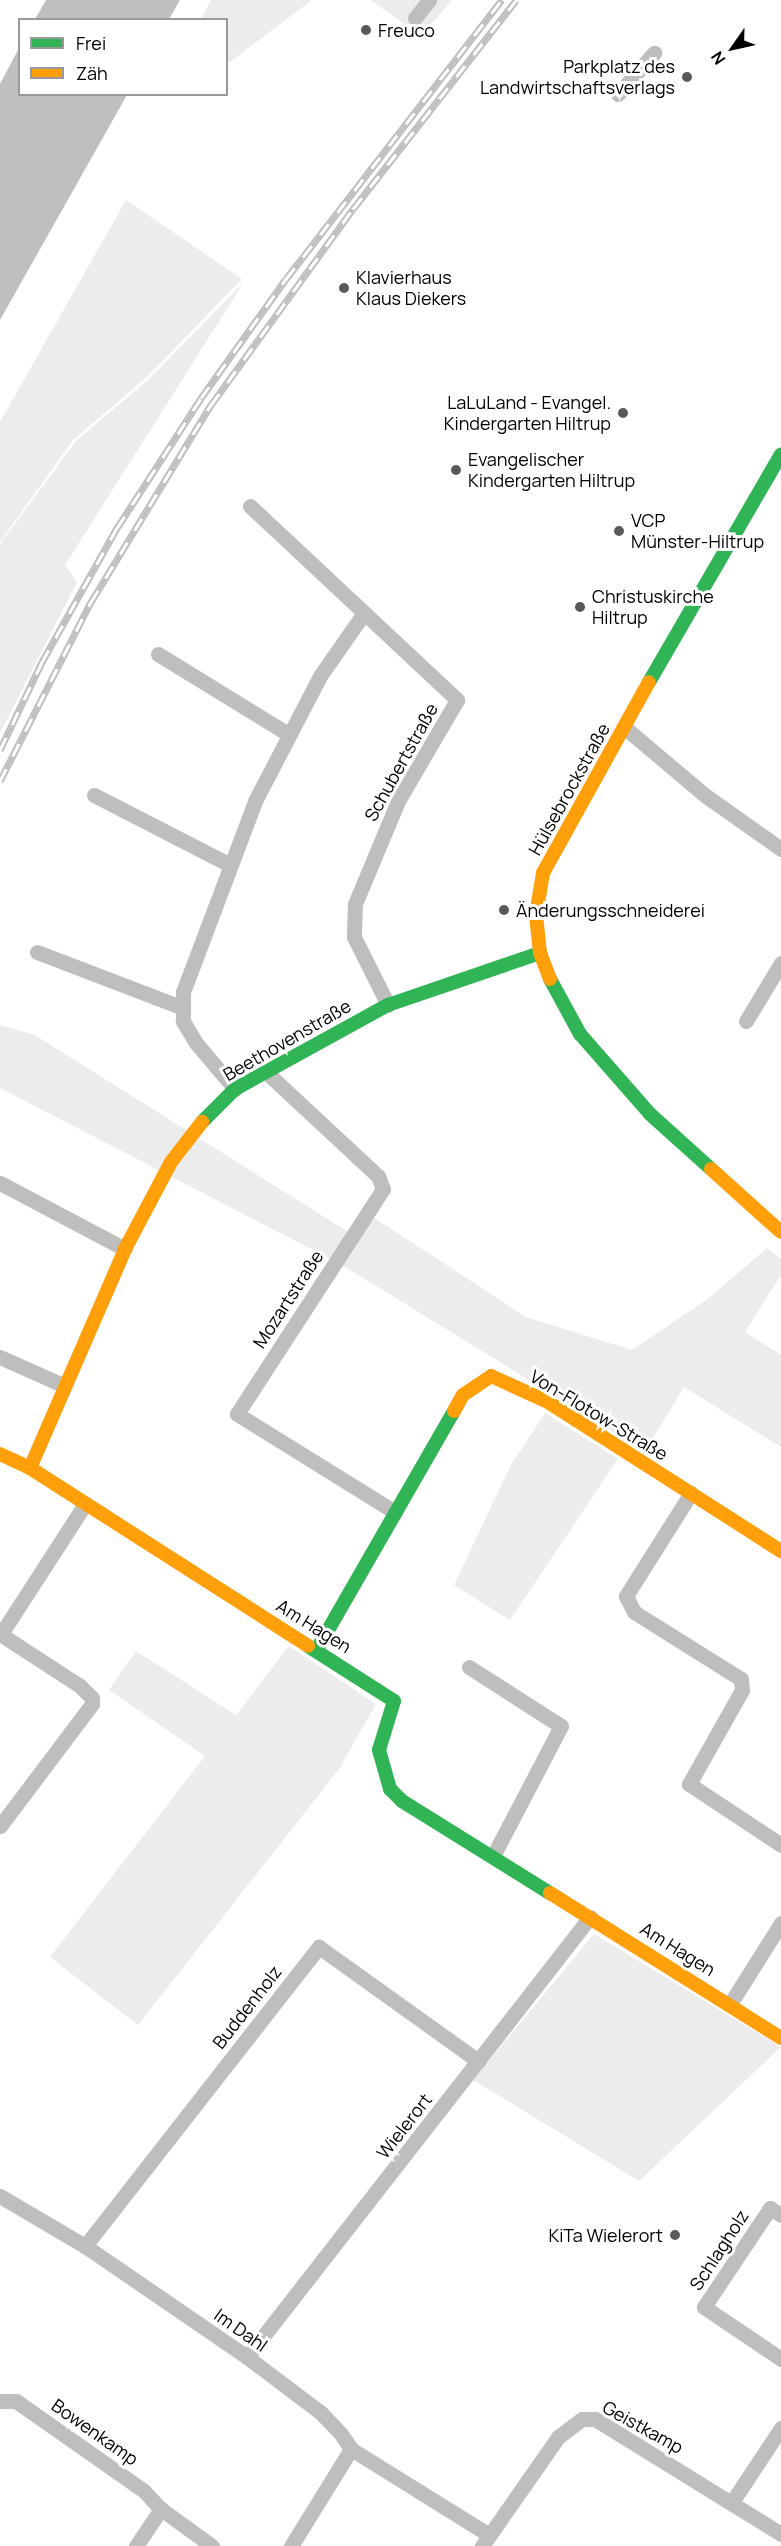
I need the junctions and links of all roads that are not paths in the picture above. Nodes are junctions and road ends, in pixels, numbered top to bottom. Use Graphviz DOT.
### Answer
graph roads {
  1 [pos="429,0"];
  2 [pos="416,18"];
  3 [pos="654,53"];
  4 [pos="618,94"];
  5 [pos="781,454"];
  6 [pos="250,506"];
  7 [pos="364,614"];
  8 [pos="158,654"];
  9 [pos="624,727"];
  10 [pos="288,734"];
  11 [pos="94,795"];
  12 [pos="781,849"];
  13 [pos="228,864"];
  14 [pos="37,952"];
  15 [pos="540,953"];
  16 [pos="781,963"];
  17 [pos="388,1005"];
  18 [pos="181,1007"];
  19 [pos="746,1021"];
  20 [pos="266,1072"];
  21 [pos="235,1089"];
  22 [pos="0,1182"];
  23 [pos="781,1232"];
  24 [pos="125,1250"];
  25 [pos="0,1357"];
  26 [pos="63,1385"];
  27 [pos="0,1454"];
  28 [pos="30,1468"];
  29 [pos="691,1493"];
  30 [pos="85,1504"];
  31 [pos="395,1512"];
  32 [pos="781,1551"];
  33 [pos="0,1634"];
  34 [pos="316,1651"];
  35 [pos="469,1667"];
  36 [pos="0,1826"];
  37 [pos="781,1845"];
  38 [pos="493,1856"];
  39 [pos="590,1917"];
  40 [pos="781,1923"];
  41 [pos="730,2004"];
  42 [pos="781,2038"];
  43 [pos="478,2061"];
  44 [pos="0,2196"];
  45 [pos="781,2215"];
  46 [pos="85,2246"];
  47 [pos="247,2357"];
  48 [pos="781,2359"];
  49 [pos="0,2401"];
  50 [pos="781,2428"];
  51 [pos="351,2449"];
  52 [pos="732,2502"];
  53 [pos="161,2509"];
  54 [pos="781,2534"];
  55 [pos="486,2540"];
  56 [pos="136,2546"];
  57 [pos="212,2546"];
  58 [pos="291,2546"];
  1 -- 2 [label="street"];
  3 -- 4 [label="street"];
  5 -- 9 [label="street, Hülsebrockstraße"];
  6 -- 7 [label="street, Schubertstraße"];
  7 -- 10 [label="street"];
  7 -- 17 [label="street, Schubertstraße"];
  8 -- 10 [label="street"];
  9 -- 12 [label="street"];
  9 -- 15 [label="street, Hülsebrockstraße"];
  10 -- 13 [label="street"];
  11 -- 13 [label="street"];
  13 -- 18 [label="street"];
  14 -- 18 [label="street"];
  15 -- 17 [label="street, Beethovenstraße"];
  15 -- 23 [label="street, Hülsebrockstraße"];
  16 -- 19 [label="street"];
  17 -- 20 [label="street, Beethovenstraße"];
  18 -- 21 [label="street"];
  20 -- 21 [label="street, Beethovenstraße"];
  20 -- 31 [label="street, Mozartstraße"];
  21 -- 24 [label="street, Beethovenstraße"];
  22 -- 24 [label="street"];
  24 -- 26 [label="street, Beethovenstraße"];
  25 -- 26 [label="street"];
  26 -- 28 [label="street, Beethovenstraße"];
  27 -- 28 [label="street"];
  28 -- 30 [label="street, Am Hagen"];
  29 -- 31 [label="street, Von-Flotow-Straße"];
  29 -- 32 [label="street, Von-Flotow-Straße"];
  29 -- 37 [label="street"];
  30 -- 33 [label="street"];
  30 -- 34 [label="street, Am Hagen"];
  31 -- 34 [label="street, Von-Flotow-Straße"];
  33 -- 36 [label="street"];
  34 -- 38 [label="street, Am Hagen"];
  35 -- 38 [label="street"];
  38 -- 39 [label="street, Am Hagen"];
  39 -- 41 [label="street, Am Hagen"];
  39 -- 43 [label="street, Wielerort"];
  40 -- 41 [label="street"];
  41 -- 42 [label="street, Am Hagen"];
  43 -- 46 [label="street, Buddenholz"];
  43 -- 47 [label="street, Wielerort"];
  44 -- 46 [label="street, Im Dahl"];
  45 -- 48 [label="street, Schlagholz"];
  46 -- 47 [label="street, Im Dahl"];
  47 -- 51 [label="street, Im Dahl"];
  49 -- 53 [label="street, Bowenkamp"];
  50 -- 52 [label="street"];
  51 -- 55 [label="street, Geistkamp"];
  51 -- 58 [label="street"];
  52 -- 54 [label="street, Geistkamp"];
  52 -- 55 [label="street, Geistkamp"];
  53 -- 56 [label="street"];
  53 -- 57 [label="street, Bowenkamp"];
}
